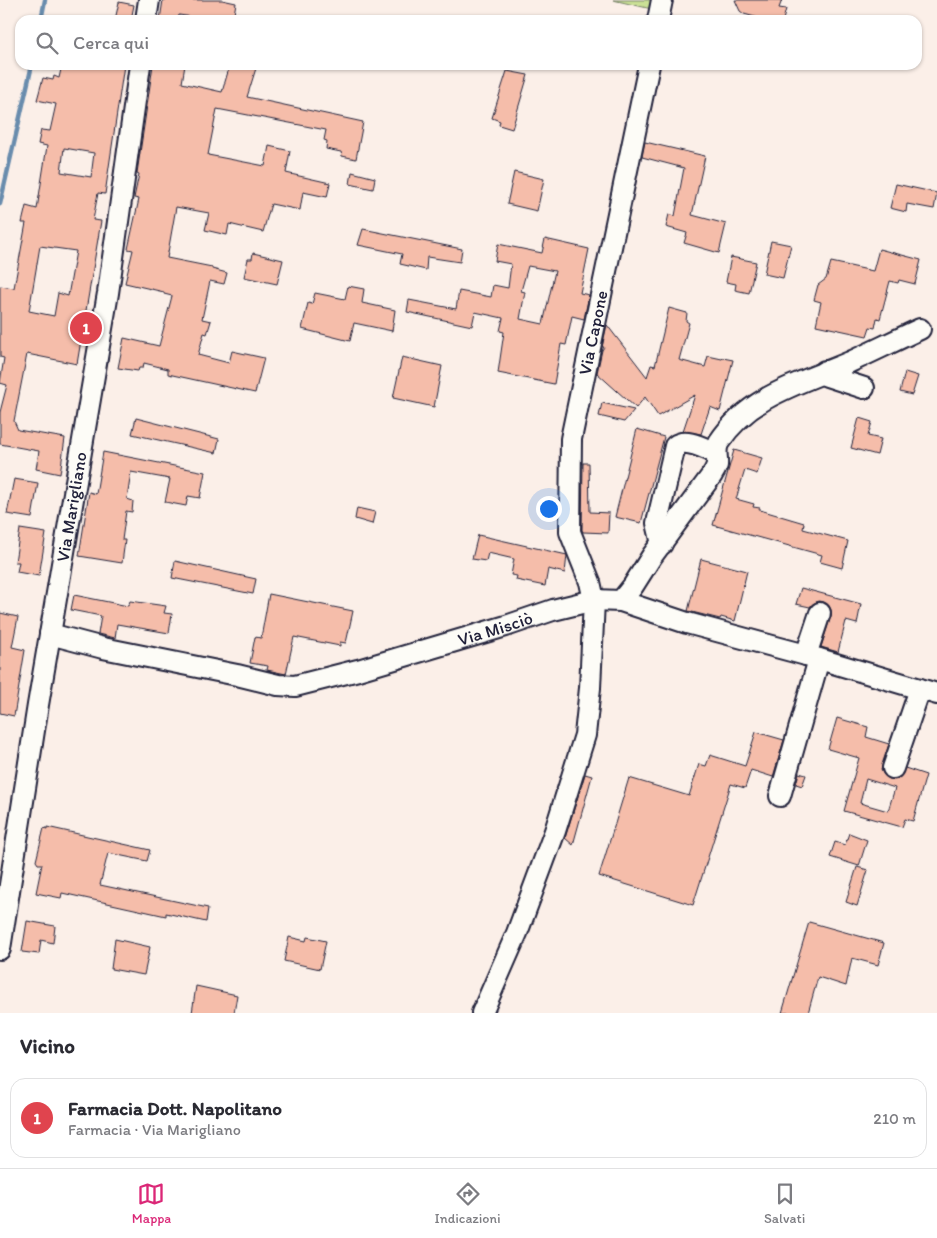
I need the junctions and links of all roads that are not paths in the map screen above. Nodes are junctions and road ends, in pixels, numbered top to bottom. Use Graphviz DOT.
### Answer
graph roads {
  1 [pos="149,0"];
  2 [pos="662,0"];
  3 [pos="147,15"];
  4 [pos="659,15"];
  5 [pos="139,70"];
  6 [pos="648,70"];
  7 [pos="920,329"];
  8 [pos="825,371"];
  9 [pos="864,388"];
  10 [pos="716,453"];
  11 [pos="662,544"];
  12 [pos="594,600"];
  13 [pos="621,600"];
  14 [pos="820,613"];
  15 [pos="50,634"];
  16 [pos="812,657"];
  17 [pos="929,692"];
  18 [pos="894,768"];
  19 [pos="780,796"];
  20 [pos="0,949"];
  21 [pos="482,1013"];
  1 -- 3 [label="street"];
  2 -- 4 [label="street"];
  5 -- 15 [label="street, Via Marigliano"];
  6 -- 12 [label="street, Via Capone"];
  7 -- 8 [label="street"];
  8 -- 9 [label="street"];
  8 -- 10 [label="street"];
  10 -- 11 [label="street"];
  10 -- 11 [label="street"];
  11 -- 13 [label="street"];
  12 -- 13 [label="street, Via Misciò"];
  12 -- 15 [label="street, Via Misciò"];
  12 -- 21 [label="street, Via Capone"];
  13 -- 16 [label="street, Via Misciò"];
  14 -- 16 [label="street"];
  15 -- 20 [label="street, Via Marigliano"];
  16 -- 17 [label="street, Via Misciò"];
  16 -- 19 [label="street"];
  17 -- 18 [label="street"];
}
